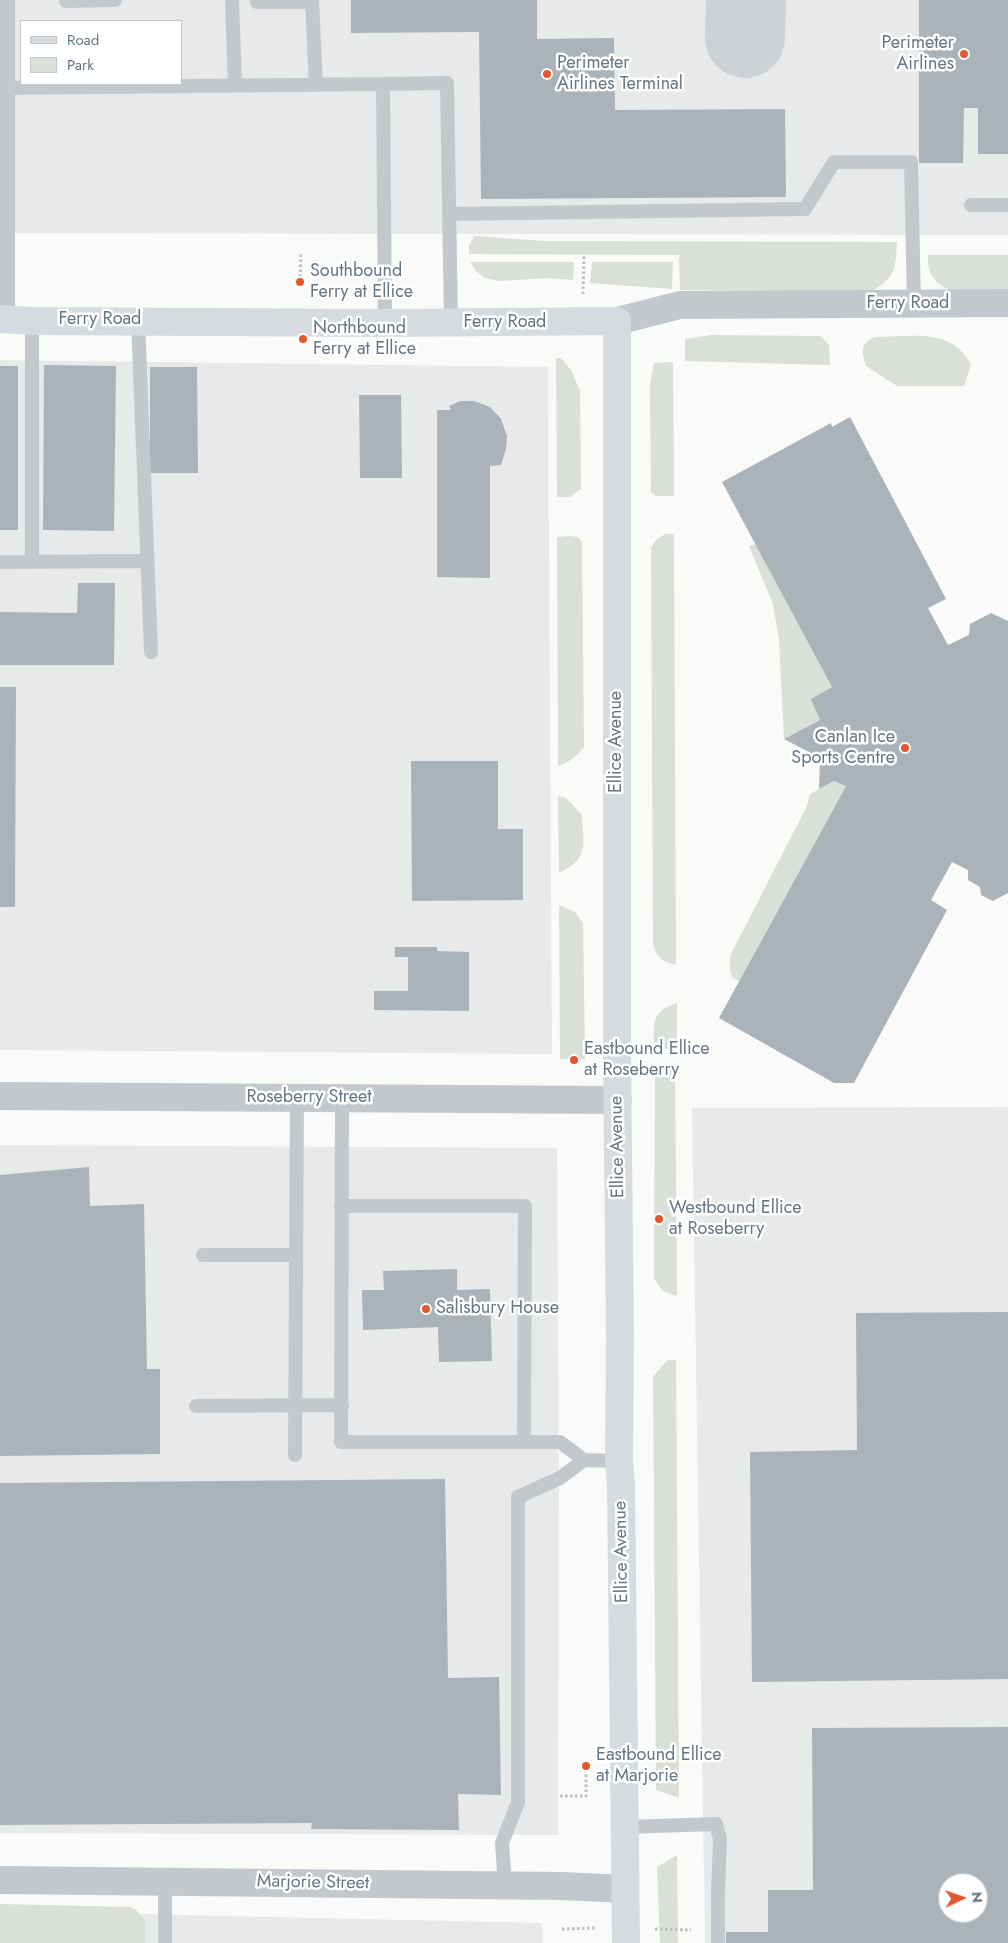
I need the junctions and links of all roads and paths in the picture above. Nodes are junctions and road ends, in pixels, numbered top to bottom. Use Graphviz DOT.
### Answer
graph roads {
  1 [pos="1,0"];
  2 [pos="115,0"];
  3 [pos="232,0"];
  4 [pos="257,0"];
  5 [pos="66,1"];
  6 [pos="312,1"];
  7 [pos="383,84"];
  8 [pos="316,85"];
  9 [pos="235,86"];
  10 [pos="1,88"];
  11 [pos="971,205"];
  12 [pos="1008,205"];
  13 [pos="449,214"];
  14 [pos="301,252"];
  15 [pos="584,255"];
  16 [pos="300,282"];
  17 [pos="1008,303"];
  18 [pos="914,304"];
  19 [pos="0,319"];
  20 [pos="138,320"];
  21 [pos="32,321"];
  22 [pos="617,321"];
  23 [pos="451,322"];
  24 [pos="582,322"];
  25 [pos="385,323"];
  26 [pos="32,561"];
  27 [pos="147,561"];
  28 [pos="0,562"];
  29 [pos="151,652"];
  30 [pos="0,1096"];
  31 [pos="297,1098"];
  32 [pos="342,1098"];
  33 [pos="618,1100"];
  34 [pos="341,1206"];
  35 [pos="203,1255"];
  36 [pos="296,1255"];
  37 [pos="294,1404"];
  38 [pos="342,1405"];
  39 [pos="196,1406"];
  40 [pos="524,1442"];
  41 [pos="295,1455"];
  42 [pos="584,1460"];
  43 [pos="618,1461"];
  44 [pos="586,1766"];
  45 [pos="560,1796"];
  46 [pos="625,1827"];
  47 [pos="0,1880"];
  48 [pos="165,1882"];
  49 [pos="505,1885"];
  50 [pos="625,1890"];
  51 [pos="165,1943"];
  52 [pos="626,1943"];
  53 [pos="718,1943"];
  1 -- 10 [label="street"];
  2 -- 5 [label="lane"];
  3 -- 9 [label="lane"];
  4 -- 6 [label="lane"];
  6 -- 8 [label="lane"];
  7 -- 8 [label="lane"];
  7 -- 13 [label="lane"];
  7 -- 25 [label="lane"];
  8 -- 9 [label="lane"];
  9 -- 10 [label="lane"];
  10 -- 19 [label="street"];
  11 -- 12 [label="lane"];
  13 -- 18 [label="lane"];
  13 -- 23 [label="lane"];
  14 -- 16 [label="path"];
  15 -- 24 [label="path"];
  17 -- 18 [label="street, Ferry Road"];
  18 -- 22 [label="street, Ferry Road"];
  19 -- 21 [label="main road, Ferry Road"];
  20 -- 21 [label="main road, Ferry Road"];
  20 -- 25 [label="main road, Ferry Road"];
  20 -- 27 [label="lane"];
  21 -- 26 [label="lane"];
  22 -- 24 [label="main road, Ferry Road"];
  22 -- 33 [label="main road, Ellice Avenue"];
  23 -- 24 [label="main road, Ferry Road"];
  23 -- 25 [label="main road, Ferry Road"];
  26 -- 27 [label="lane"];
  26 -- 28 [label="lane"];
  27 -- 29 [label="lane"];
  30 -- 31 [label="street, Roseberry Street"];
  31 -- 32 [label="street, Roseberry Street"];
  31 -- 36 [label="lane"];
  32 -- 33 [label="street, Roseberry Street"];
  32 -- 34 [label="lane"];
  33 -- 43 [label="main road, Ellice Avenue"];
  34 -- 38 [label="lane"];
  34 -- 40 [label="lane"];
  35 -- 36 [label="lane"];
  36 -- 37 [label="lane"];
  37 -- 38 [label="lane"];
  37 -- 39 [label="lane"];
  37 -- 41 [label="lane"];
  38 -- 40 [label="lane"];
  40 -- 42 [label="lane"];
  42 -- 43 [label="lane"];
  42 -- 49 [label="lane"];
  43 -- 46 [label="main road, Ellice Avenue"];
  44 -- 45 [label="path"];
  46 -- 50 [label="main road, Ellice Avenue"];
  46 -- 53 [label="lane"];
  47 -- 48 [label="street, Marjorie Street"];
  48 -- 49 [label="street, Marjorie Street"];
  48 -- 51 [label="lane"];
  49 -- 50 [label="street, Marjorie Street"];
  50 -- 52 [label="main road, Ellice Avenue"];
}
